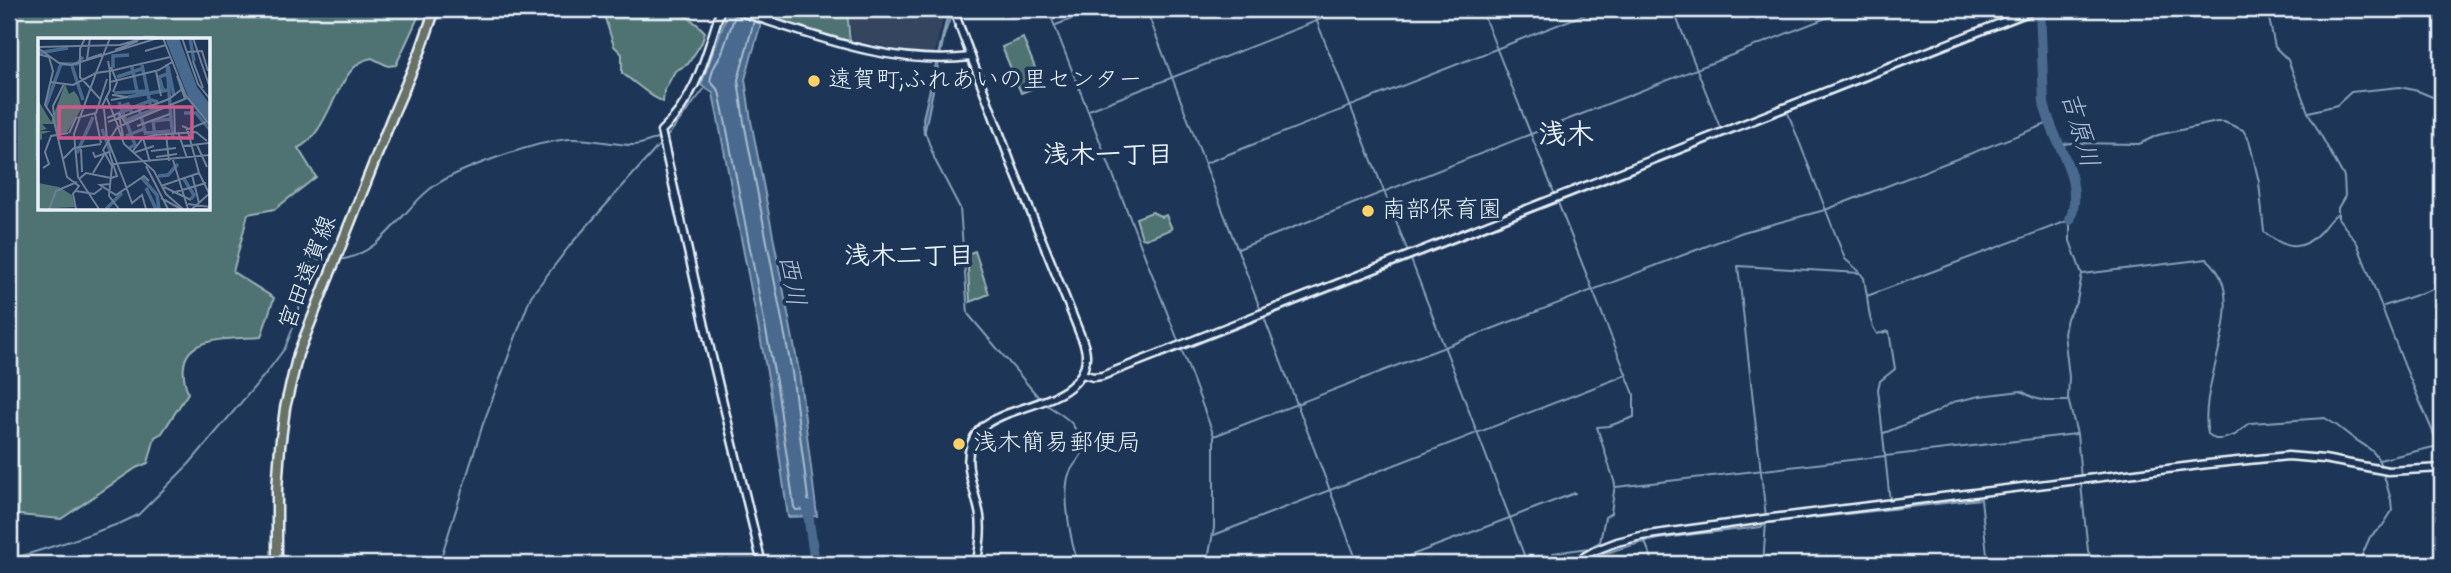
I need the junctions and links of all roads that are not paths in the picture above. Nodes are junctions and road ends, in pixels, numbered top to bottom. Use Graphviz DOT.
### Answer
graph roads {
  1 [pos="435,9"];
  2 [pos="720,9"];
  3 [pos="731,9"];
  4 [pos="773,9"];
  5 [pos="953,9"];
  6 [pos="2036,9"];
  7 [pos="770,21"];
  8 [pos="971,57"];
  9 [pos="1082,374"];
  10 [pos="2442,468"];
  11 [pos="277,564"];
  12 [pos="762,564"];
  13 [pos="976,564"];
  14 [pos="1572,564"];
  1 -- 11 [label="main road, 宮田遠賀線"];
  2 -- 12 [label="street"];
  3 -- 7 [label="street"];
  4 -- 7 [label="street"];
  5 -- 8 [label="street"];
  6 -- 9 [label="street"];
  7 -- 8 [label="street"];
  8 -- 9 [label="street"];
  9 -- 13 [label="street"];
  10 -- 14 [label="street"];
}
